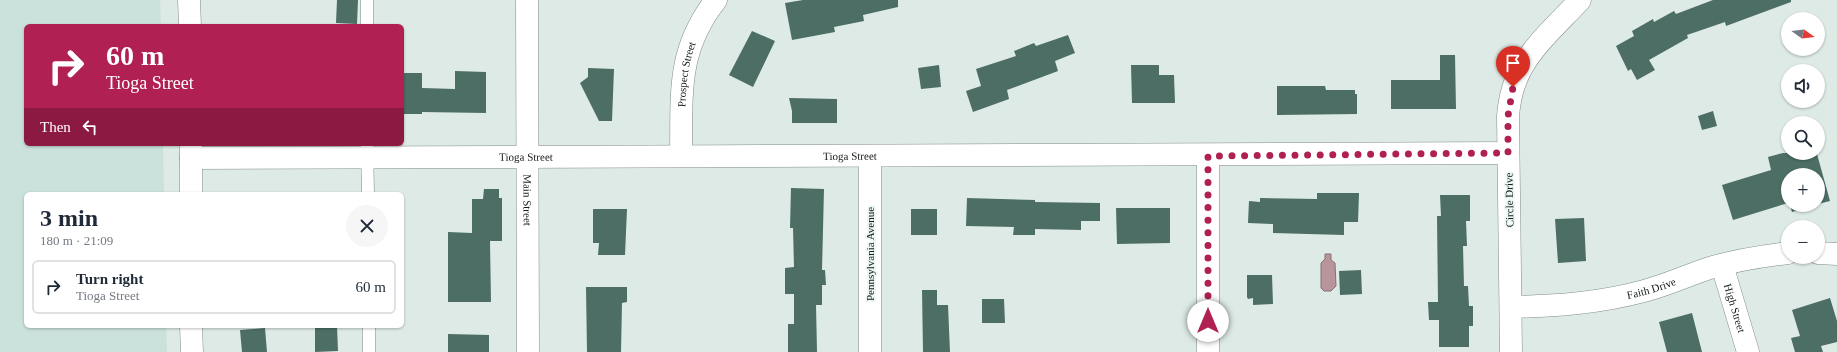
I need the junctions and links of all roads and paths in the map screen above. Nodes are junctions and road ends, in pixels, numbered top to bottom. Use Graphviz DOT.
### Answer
graph roads {
  1 [pos="189,0"];
  2 [pos="367,0"];
  3 [pos="527,0"];
  4 [pos="716,0"];
  5 [pos="1580,0"];
  6 [pos="190,24"];
  7 [pos="367,24"];
  8 [pos="191,151"];
  9 [pos="367,151"];
  10 [pos="1508,153"];
  11 [pos="681,156"];
  12 [pos="870,156"];
  13 [pos="1208,156"];
  14 [pos="528,157"];
  15 [pos="191,192"];
  16 [pos="368,192"];
  17 [pos="1825,253"];
  18 [pos="1781,254"];
  19 [pos="1837,254"];
  20 [pos="1722,265"];
  21 [pos="1511,307"];
  22 [pos="191,328"];
  23 [pos="369,328"];
  24 [pos="192,352"];
  25 [pos="369,352"];
  26 [pos="528,352"];
  27 [pos="870,352"];
  28 [pos="1208,352"];
  29 [pos="1511,352"];
  30 [pos="1748,352"];
  1 -- 6 [label="street"];
  2 -- 7 [label="lane"];
  3 -- 14 [label="street, Main Street"];
  4 -- 11 [label="street, Prospect Street"];
  5 -- 10 [label="street, Circle Drive"];
  8 -- 9 [label="street, Tioga Street"];
  8 -- 15 [label="street"];
  9 -- 14 [label="street, Tioga Street"];
  9 -- 16 [label="lane"];
  10 -- 13 [label="street, Tioga Street"];
  10 -- 21 [label="street, Circle Drive"];
  11 -- 12 [label="street, Tioga Street"];
  11 -- 14 [label="street, Tioga Street"];
  12 -- 13 [label="street, Tioga Street"];
  12 -- 27 [label="street, Pennsylvania Avenue"];
  13 -- 28 [label="street"];
  14 -- 26 [label="street, Main Street"];
  17 -- 19 [label="street"];
  18 -- 20 [label="street, Faith Drive"];
  20 -- 21 [label="street, Faith Drive"];
  20 -- 30 [label="street, High Street"];
  21 -- 29 [label="street, Circle Drive"];
  22 -- 24 [label="street"];
  23 -- 25 [label="lane"];
}
